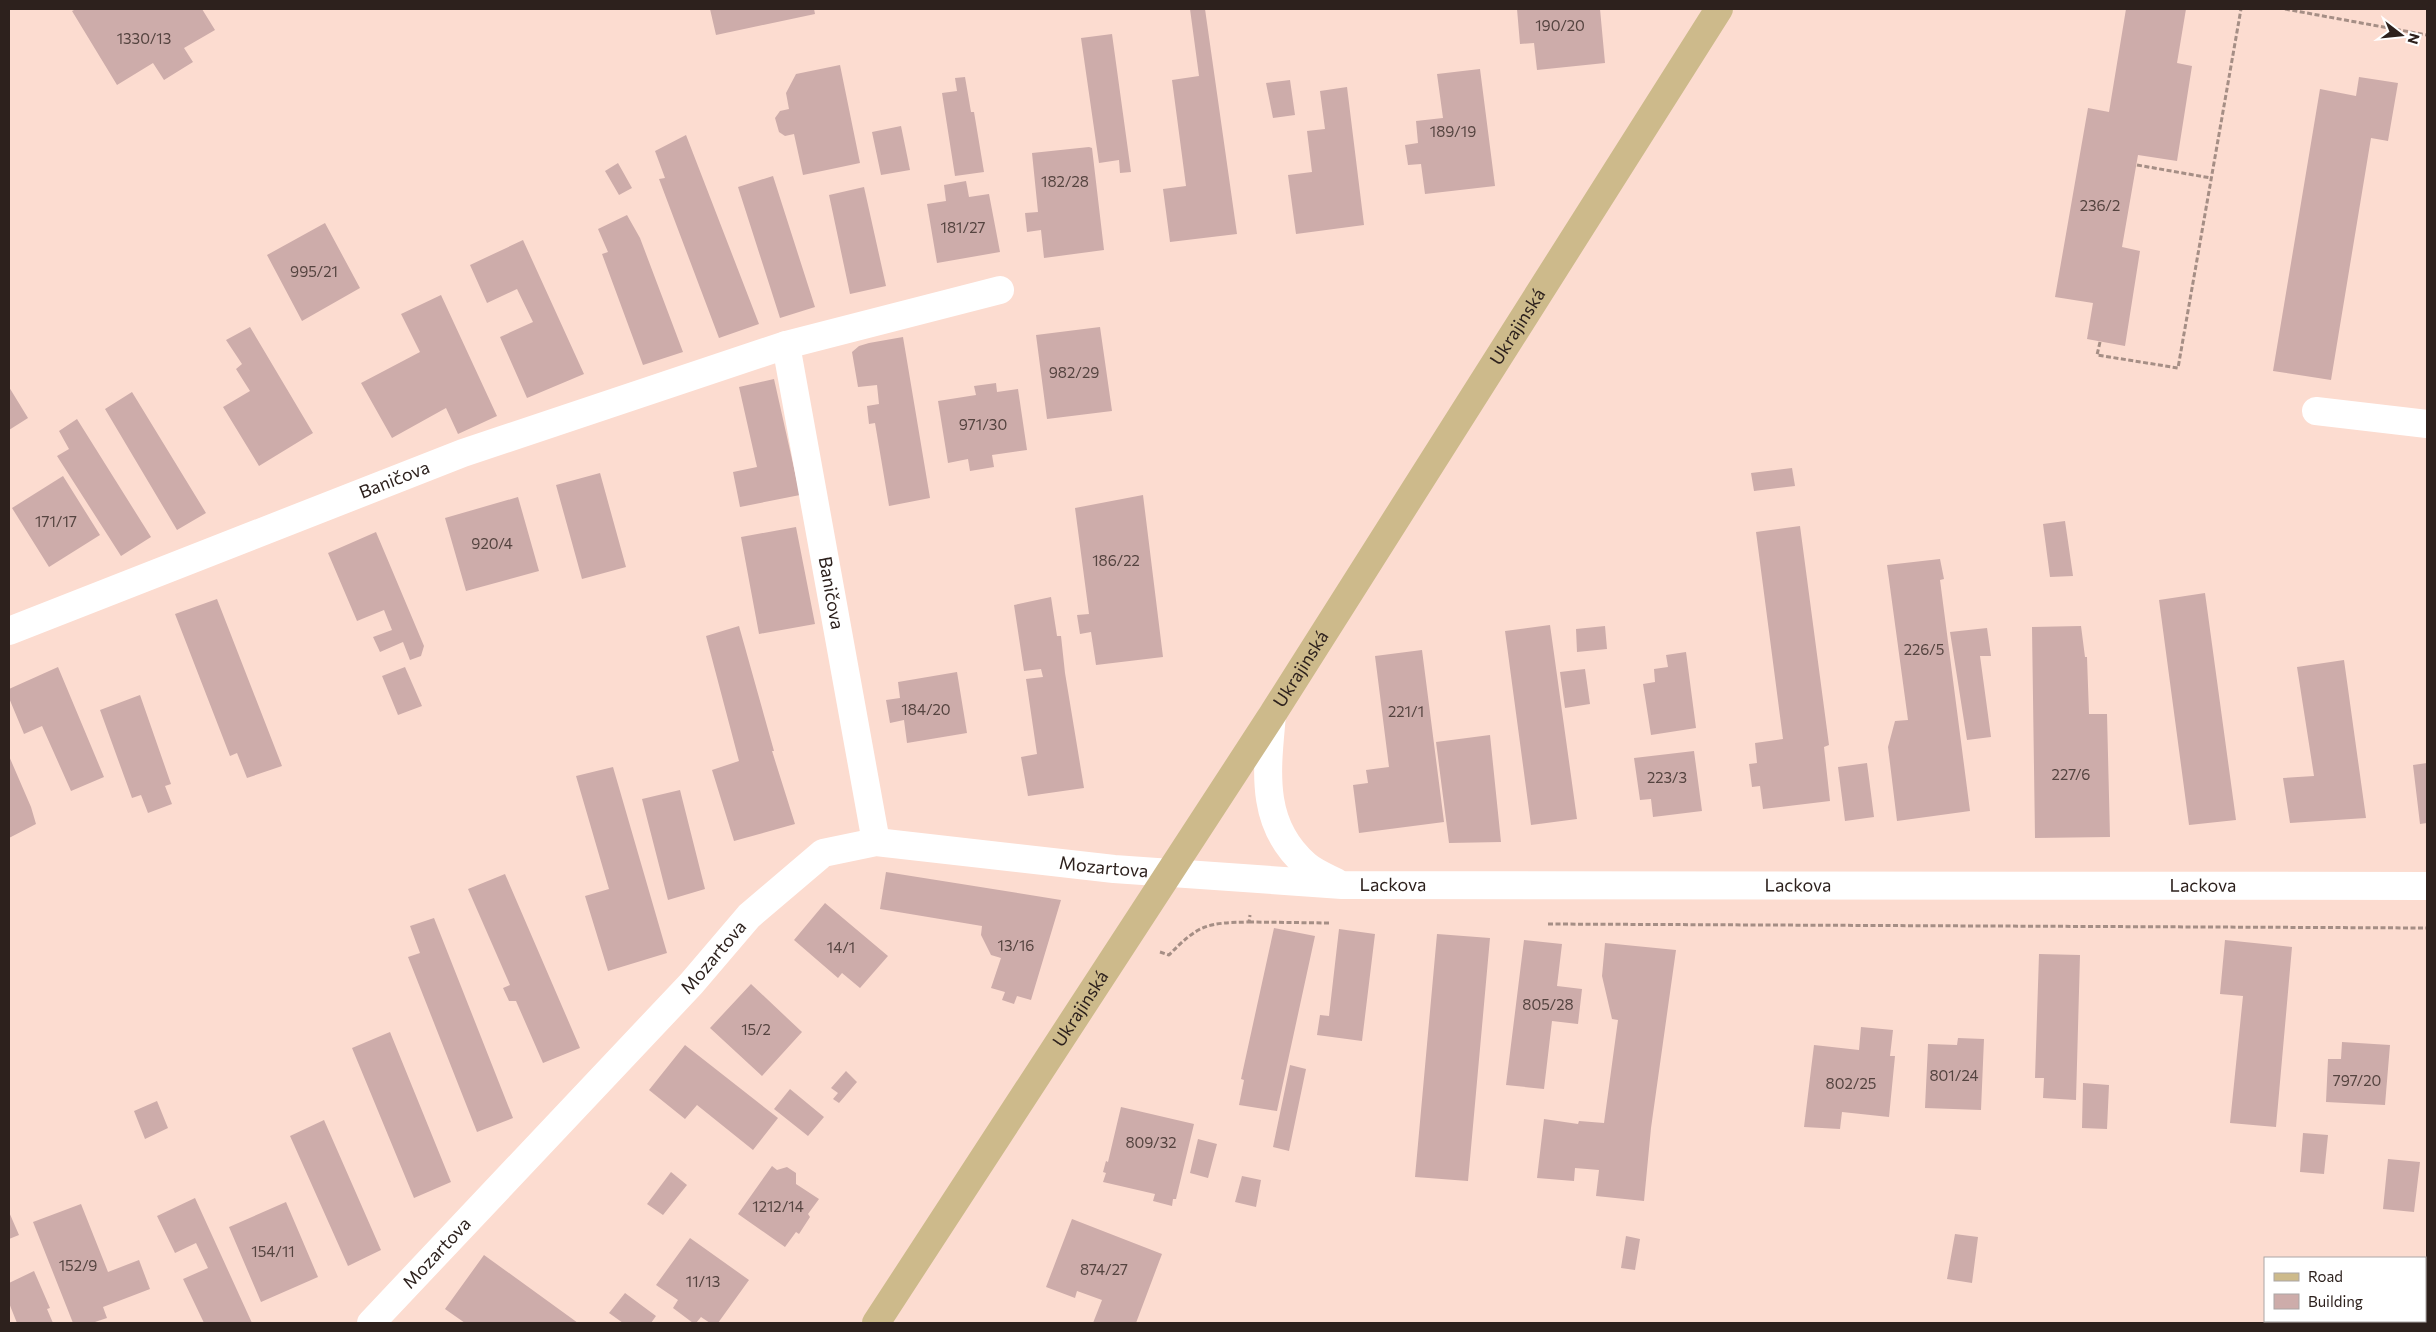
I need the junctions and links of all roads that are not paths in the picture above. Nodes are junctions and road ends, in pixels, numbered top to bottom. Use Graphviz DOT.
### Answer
graph roads {
  1 [pos="1719,9"];
  2 [pos="1000,290"];
  3 [pos="786,344"];
  4 [pos="2316,411"];
  5 [pos="2427,424"];
  6 [pos="9,630"];
  7 [pos="1272,715"];
  8 [pos="876,842"];
  9 [pos="1170,872"];
  10 [pos="1342,885"];
  11 [pos="2427,886"];
  12 [pos="371,1323"];
  13 [pos="876,1323"];
  1 -- 7 [label="main road, Ukrajinská"];
  2 -- 3 [label="street, Baničova"];
  3 -- 6 [label="street, Baničova"];
  3 -- 8 [label="street, Baničova"];
  4 -- 5 [label="street"];
  7 -- 9 [label="main road, Ukrajinská"];
  7 -- 10 [label="street"];
  8 -- 9 [label="street, Mozartova"];
  8 -- 12 [label="street, Mozartova"];
  9 -- 10 [label="street, Lackova"];
  9 -- 13 [label="main road, Ukrajinská"];
  10 -- 11 [label="street, Lackova"];
}
